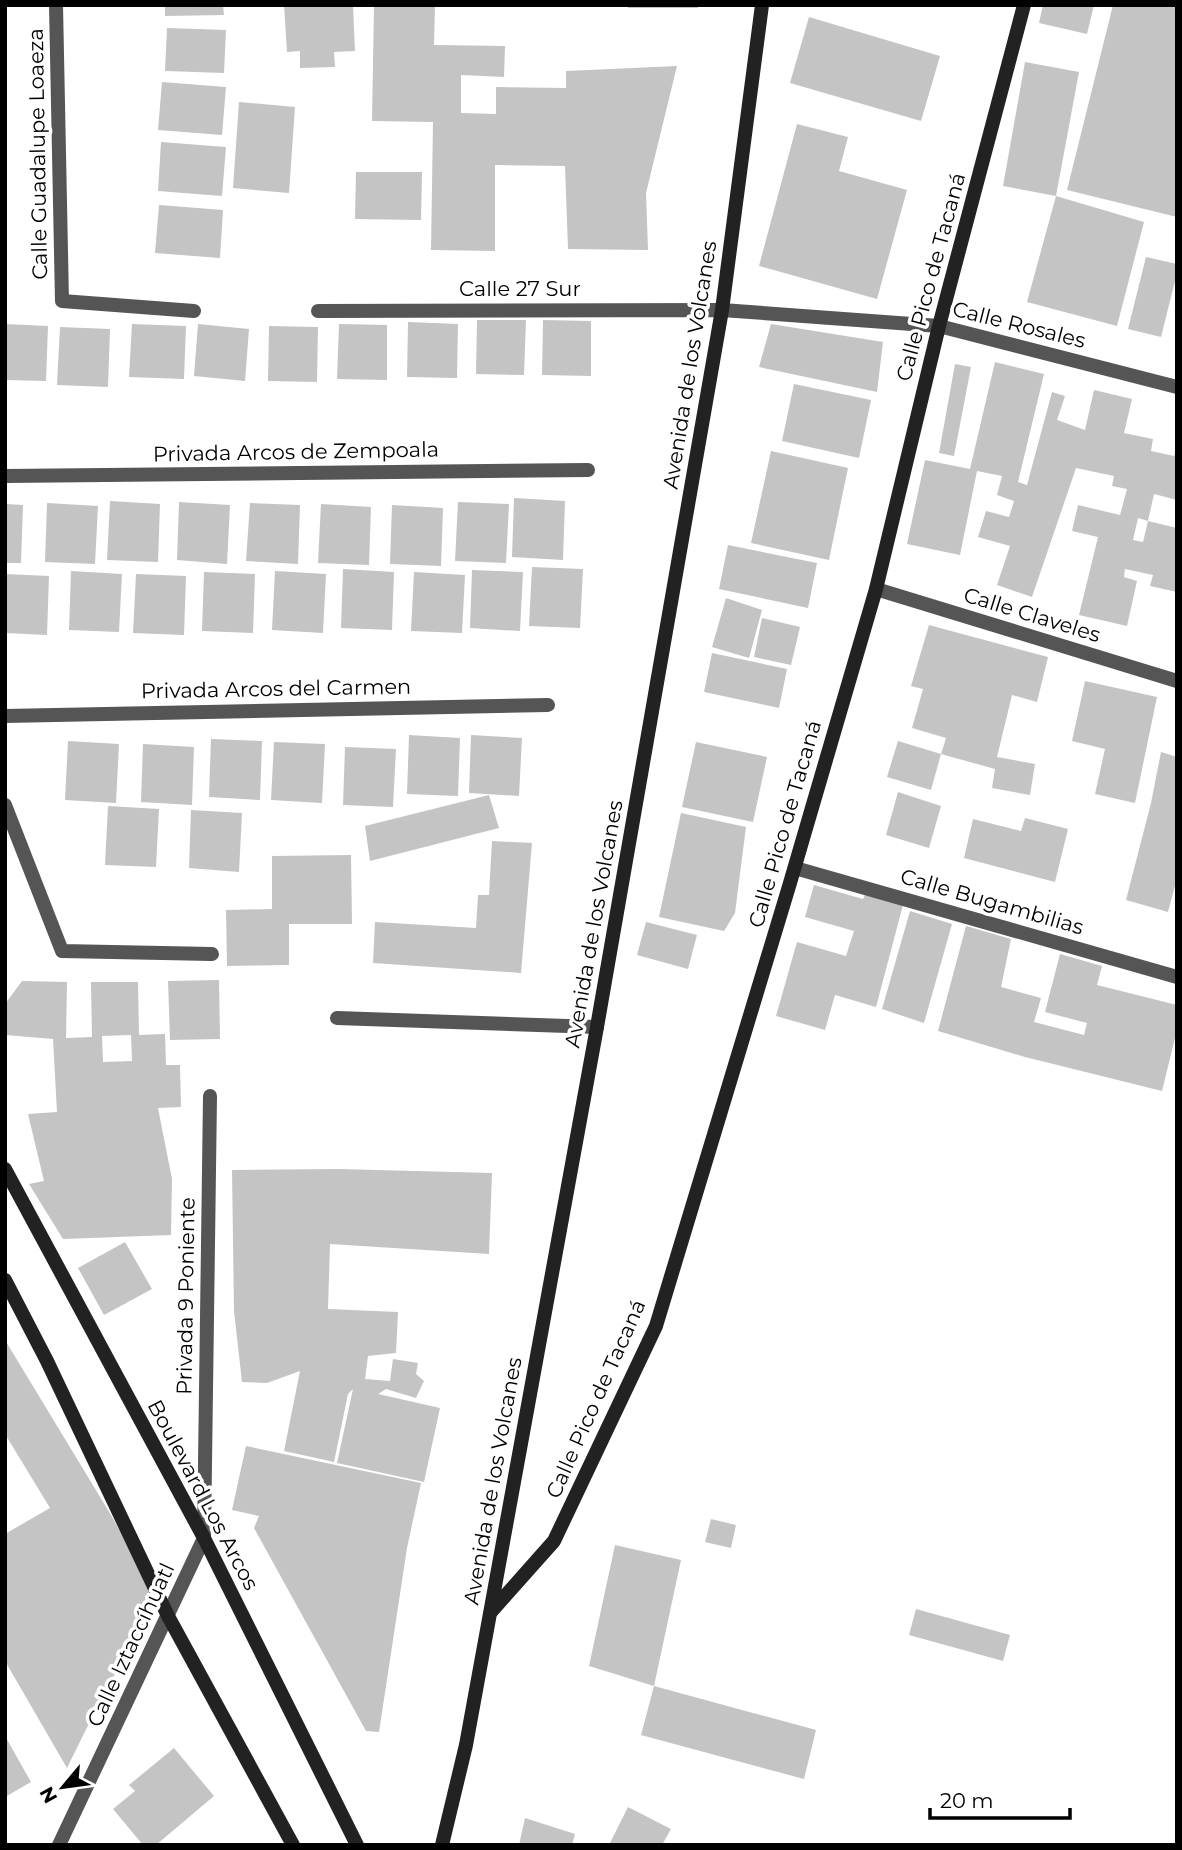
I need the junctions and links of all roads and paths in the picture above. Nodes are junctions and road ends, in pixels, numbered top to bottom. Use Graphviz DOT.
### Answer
graph roads {
  1 [pos="55,5"];
  2 [pos="762,5"];
  3 [pos="1024,5"];
  4 [pos="722,310"];
  5 [pos="194,311"];
  6 [pos="318,311"];
  7 [pos="939,326"];
  8 [pos="1177,387"];
  9 [pos="588,470"];
  10 [pos="5,476"];
  11 [pos="876,589"];
  12 [pos="1177,681"];
  13 [pos="548,705"];
  14 [pos="5,716"];
  15 [pos="5,805"];
  16 [pos="795,867"];
  17 [pos="212,954"];
  18 [pos="1177,977"];
  19 [pos="337,1018"];
  20 [pos="597,1027"];
  21 [pos="210,1096"];
  22 [pos="5,1169"];
  23 [pos="5,1280"];
  24 [pos="204,1538"];
  25 [pos="489,1614"];
  26 [pos="168,1616"];
  27 [pos="59,1845"];
  28 [pos="293,1845"];
  29 [pos="357,1845"];
  30 [pos="442,1845"];
  1 -- 5 [label="street, Calle Guadalupe Loaeza"];
  2 -- 4 [label="street, Avenida de los Volcanes"];
  3 -- 7 [label="street, Calle Pico de Tacaná"];
  4 -- 6 [label="street, Calle 27 Sur"];
  4 -- 7 [label="street, Calle Rosales"];
  4 -- 20 [label="street, Avenida de los Volcanes"];
  7 -- 8 [label="street, Calle Rosales"];
  7 -- 11 [label="street, Calle Pico de Tacaná"];
  9 -- 10 [label="street, Privada Arcos de Zempoala"];
  11 -- 12 [label="street, Calle Claveles"];
  11 -- 16 [label="street, Calle Pico de Tacaná"];
  13 -- 14 [label="street, Privada Arcos del Carmen"];
  15 -- 17 [label="street"];
  16 -- 18 [label="street, Calle Bugambilias"];
  16 -- 25 [label="street, Calle Pico de Tacaná"];
  19 -- 20 [label="street"];
  20 -- 25 [label="street, Avenida de los Volcanes"];
  21 -- 24 [label="street, Privada 9 Poniente"];
  22 -- 24 [label="street, Boulevard Los Arcos"];
  23 -- 26 [label="street"];
  24 -- 26 [label="street, Calle Iztaccíhuatl"];
  24 -- 29 [label="street, Boulevard Los Arcos"];
  25 -- 30 [label="street, Avenida de los Volcanes"];
  26 -- 27 [label="street, Calle Iztaccíhuatl"];
  26 -- 28 [label="street"];
}
